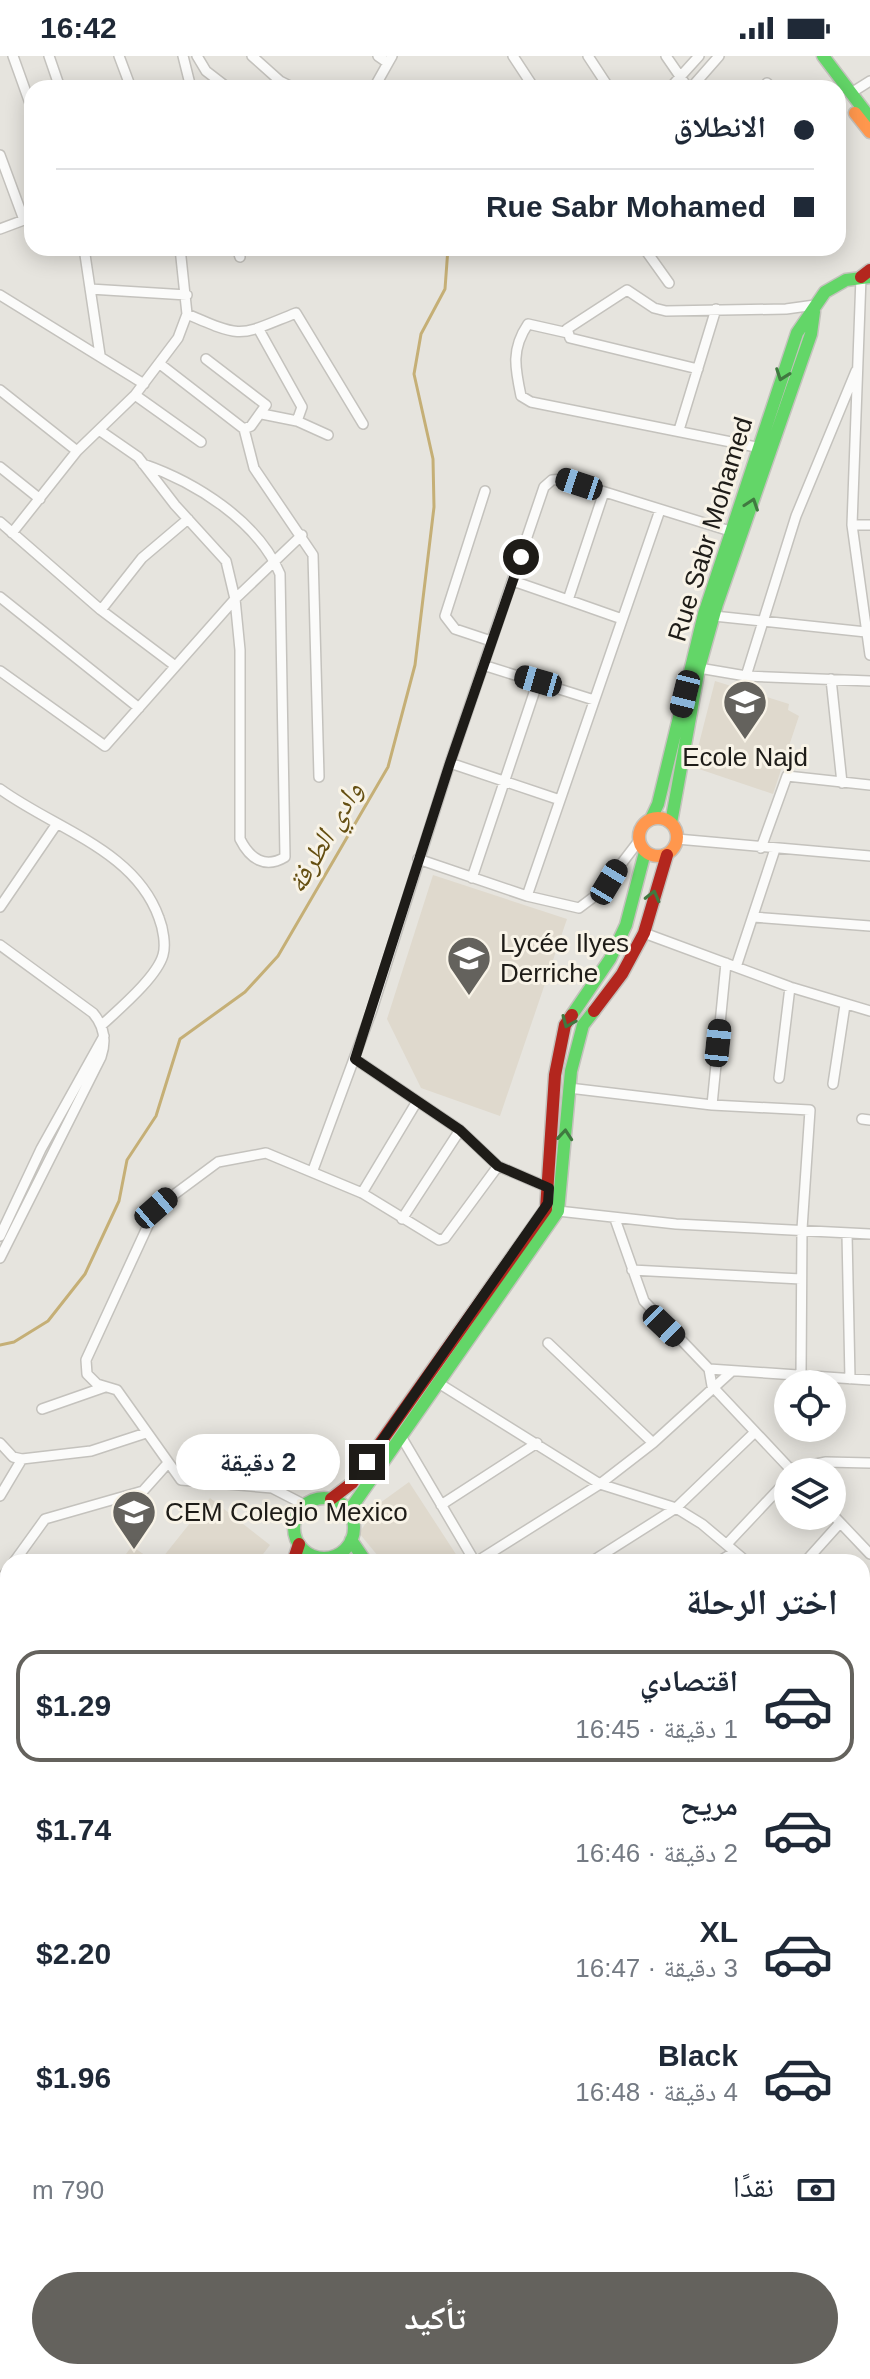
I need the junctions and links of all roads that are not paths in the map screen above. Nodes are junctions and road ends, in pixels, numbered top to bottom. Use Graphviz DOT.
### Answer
graph roads {
  1 [pos="13,56"];
  2 [pos="49,56"];
  3 [pos="119,56"];
  4 [pos="183,56"];
  5 [pos="197,56"];
  6 [pos="252,56"];
  7 [pos="378,56"];
  8 [pos="513,56"];
  9 [pos="588,56"];
  10 [pos="666,56"];
  11 [pos="699,56"];
  12 [pos="719,56"];
  13 [pos="812,56"];
  14 [pos="823,56"];
  15 [pos="390,59"];
  16 [pos="680,76"];
  17 [pos="380,78"];
  18 [pos="57,80"];
  19 [pos="128,80"];
  20 [pos="189,80"];
  21 [pos="218,80"];
  22 [pos="279,80"];
  23 [pos="529,80"];
  24 [pos="604,80"];
  25 [pos="677,80"];
  26 [pos="683,80"];
  27 [pos="696,80"];
  28 [pos="833,80"];
  29 [pos="836,80"];
  30 [pos="870,81"];
  31 [pos="24,87"];
  32 [pos="846,89"];
  33 [pos="846,94"];
  34 [pos="846,96"];
  35 [pos="870,118"];
  36 [pos="870,132"];
  37 [pos="0,155"];
  38 [pos="24,209"];
  39 [pos="24,220"];
  40 [pos="0,229"];
  41 [pos="85,256"];
  42 [pos="181,256"];
  43 [pos="650,256"];
  44 [pos="867,275"];
  45 [pos="669,283"];
  46 [pos="90,289"];
  47 [pos="0,295"];
  48 [pos="187,295"];
  49 [pos="815,305"];
  50 [pos="716,309"];
  51 [pos="187,314"];
  52 [pos="258,328"];
  53 [pos="568,333"];
  54 [pos="100,355"];
  55 [pos="206,359"];
  56 [pos="160,364"];
  57 [pos="698,369"];
  58 [pos="856,370"];
  59 [pos="144,384"];
  60 [pos="0,390"];
  61 [pos="135,395"];
  62 [pos="262,414"];
  63 [pos="297,421"];
  64 [pos="363,424"];
  65 [pos="244,429"];
  66 [pos="99,430"];
  67 [pos="679,430"];
  68 [pos="328,435"];
  69 [pos="201,442"];
  70 [pos="756,447"];
  71 [pos="77,451"];
  72 [pos="143,464"];
  73 [pos="0,467"];
  74 [pos="485,491"];
  75 [pos="604,492"];
  76 [pos="40,499"];
  77 [pos="660,510"];
  78 [pos="188,519"];
  79 [pos="0,522"];
  80 [pos="852,525"];
  81 [pos="870,525"];
  82 [pos="730,531"];
  83 [pos="12,533"];
  84 [pos="302,535"];
  85 [pos="274,561"];
  86 [pos="513,581"];
  87 [pos="0,597"];
  88 [pos="235,599"];
  89 [pos="568,600"];
  90 [pos="101,610"];
  91 [pos="714,616"];
  92 [pos="622,619"];
  93 [pos="761,624"];
  94 [pos="866,632"];
  95 [pos="491,641"];
  96 [pos="870,655"];
  97 [pos="174,665"];
  98 [pos="483,665"];
  99 [pos="699,668"];
  100 [pos="0,671"];
  101 [pos="746,676"];
  102 [pos="831,679"];
  103 [pos="538,681"];
  104 [pos="870,681"];
  105 [pos="594,700"];
  106 [pos="139,708"];
  107 [pos="450,763"];
  108 [pos="319,777"];
  109 [pos="505,781"];
  110 [pos="842,783"];
  111 [pos="870,785"];
  112 [pos="0,789"];
  113 [pos="560,800"];
  114 [pos="651,819"];
  115 [pos="671,823"];
  116 [pos="56,825"];
  117 [pos="677,839"];
  118 [pos="642,847"];
  119 [pos="761,848"];
  120 [pos="775,849"];
  121 [pos="667,855"];
  122 [pos="870,856"];
  123 [pos="418,859"];
  124 [pos="472,878"];
  125 [pos="527,896"];
  126 [pos="0,907"];
  127 [pos="753,917"];
  128 [pos="870,926"];
  129 [pos="644,933"];
  130 [pos="0,945"];
  131 [pos="731,965"];
  132 [pos="790,987"];
  133 [pos="845,1005"];
  134 [pos="870,1011"];
  135 [pos="102,1025"];
  136 [pos="104,1036"];
  137 [pos="355,1059"];
  138 [pos="779,1078"];
  139 [pos="833,1084"];
  140 [pos="569,1088"];
  141 [pos="416,1103"];
  142 [pos="712,1105"];
  143 [pos="460,1130"];
  144 [pos="498,1166"];
  145 [pos="313,1170"];
  146 [pos="549,1188"];
  147 [pos="362,1193"];
  148 [pos="558,1211"];
  149 [pos="402,1219"];
  150 [pos="615,1219"];
  151 [pos="802,1229"];
  152 [pos="847,1234"];
  153 [pos="870,1234"];
  154 [pos="0,1236"];
  155 [pos="0,1258"];
  156 [pos="632,1270"];
  157 [pos="801,1279"];
  158 [pos="548,1343"];
  159 [pos="709,1369"];
  160 [pos="801,1370"];
  161 [pos="732,1371"];
  162 [pos="774,1374"];
  163 [pos="846,1379"];
  164 [pos="850,1379"];
  165 [pos="870,1380"];
  166 [pos="440,1384"];
  167 [pos="712,1386"];
  168 [pos="105,1387"];
  169 [pos="42,1409"];
  170 [pos="755,1432"];
  171 [pos="146,1433"];
  172 [pos="402,1438"];
  173 [pos="0,1443"];
  174 [pos="537,1443"];
  175 [pos="653,1443"];
  176 [pos="777,1458"];
  177 [pos="22,1459"];
  178 [pos="846,1462"];
  179 [pos="168,1463"];
  180 [pos="870,1463"];
  181 [pos="600,1484"];
  182 [pos="774,1493"];
  183 [pos="0,1496"];
  184 [pos="331,1499"];
  185 [pos="305,1505"];
  186 [pos="441,1505"];
  187 [pos="676,1508"];
  188 [pos="349,1511"];
  189 [pos="846,1529"];
  190 [pos="834,1530"];
  191 [pos="351,1540"];
  192 [pos="299,1544"];
  193 [pos="727,1544"];
  194 [pos="735,1552"];
  195 [pos="20,1554"];
  196 [pos="296,1554"];
  197 [pos="311,1554"];
  198 [pos="344,1554"];
  199 [pos="361,1554"];
  200 [pos="470,1554"];
  201 [pos="488,1554"];
  202 [pos="604,1554"];
  203 [pos="732,1554"];
  204 [pos="737,1554"];
  205 [pos="812,1554"];
  206 [pos="870,1554"];
  1 -- 31 [label="street"];
  2 -- 18 [label="street"];
  3 -- 19 [label="street"];
  4 -- 20 [label="street"];
  5 -- 21 [label="street"];
  6 -- 22 [label="street"];
  7 -- 15 [label="street"];
  8 -- 23 [label="street"];
  9 -- 24 [label="street"];
  10 -- 16 [label="street"];
  11 -- 16 [label="street"];
  12 -- 27 [label="street"];
  13 -- 28 [label="main road"];
  14 -- 29 [label="main road"];
  15 -- 17 [label="street"];
  16 -- 25 [label="street"];
  16 -- 26 [label="street"];
  30 -- 32 [label="street"];
  33 -- 35 [label="main road"];
  34 -- 36 [label="main road"];
  37 -- 38 [label="street"];
  39 -- 40 [label="street"];
  41 -- 46 [label="street"];
  42 -- 48 [label="street"];
  43 -- 45 [label="street"];
  44 -- 49 [label="main road"];
  44 -- 58 [label="street"];
  46 -- 48 [label="street"];
  46 -- 54 [label="street"];
  47 -- 54 [label="street"];
  48 -- 51 [label="street"];
  49 -- 50 [label="street"];
  49 -- 70 [label="main road, Rue Sabr Mohamed, one-way"];
  91 -- 49 [label="main road, one-way"];
  50 -- 53 [label="street"];
  50 -- 57 [label="street"];
  51 -- 52 [label="street"];
  51 -- 56 [label="street"];
  52 -- 63 [label="street"];
  52 -- 64 [label="street"];
  53 -- 57 [label="street"];
  53 -- 67 [label="street"];
  54 -- 59 [label="street"];
  55 -- 62 [label="street"];
  56 -- 59 [label="street"];
  56 -- 65 [label="street"];
  57 -- 67 [label="street"];
  58 -- 80 [label="street"];
  58 -- 93 [label="street"];
  59 -- 61 [label="street"];
  60 -- 71 [label="street"];
  61 -- 66 [label="street"];
  61 -- 69 [label="street"];
  62 -- 63 [label="street"];
  62 -- 65 [label="street"];
  63 -- 68 [label="street"];
  65 -- 84 [label="street"];
  66 -- 71 [label="street"];
  66 -- 72 [label="street"];
  67 -- 70 [label="street"];
  70 -- 82 [label="main road, Rue Sabr Mohamed"];
  71 -- 76 [label="street"];
  72 -- 78 [label="street"];
  72 -- 85 [label="street"];
  73 -- 76 [label="street"];
  74 -- 95 [label="street"];
  75 -- 77 [label="street"];
  75 -- 86 [label="street"];
  75 -- 89 [label="street"];
  76 -- 83 [label="street"];
  77 -- 82 [label="street"];
  77 -- 92 [label="street"];
  78 -- 88 [label="street"];
  78 -- 90 [label="street"];
  79 -- 83 [label="street"];
  80 -- 81 [label="street"];
  80 -- 94 [label="street"];
  82 -- 114 [label="main road, Rue Sabr Mohamed"];
  83 -- 90 [label="street"];
  84 -- 85 [label="street"];
  84 -- 108 [label="street"];
  85 -- 88 [label="street"];
  85 -- 88 [label="street"];
  86 -- 89 [label="street"];
  86 -- 95 [label="street"];
  87 -- 106 [label="street"];
  88 -- 97 [label="street"];
  89 -- 92 [label="street"];
  90 -- 97 [label="street"];
  91 -- 93 [label="street"];
  91 -- 99 [label="main road"];
  92 -- 105 [label="street"];
  93 -- 94 [label="street"];
  93 -- 101 [label="street"];
  94 -- 96 [label="street"];
  95 -- 98 [label="street"];
  97 -- 106 [label="street"];
  98 -- 103 [label="street"];
  98 -- 107 [label="street"];
  99 -- 101 [label="street"];
  99 -- 115 [label="main road"];
  100 -- 106 [label="street"];
  101 -- 102 [label="street"];
  102 -- 104 [label="street"];
  102 -- 110 [label="street"];
  103 -- 105 [label="street"];
  103 -- 109 [label="street"];
  105 -- 113 [label="street"];
  107 -- 109 [label="street"];
  107 -- 123 [label="street"];
  109 -- 113 [label="street"];
  109 -- 124 [label="street"];
  110 -- 111 [label="street"];
  110 -- 119 [label="street"];
  112 -- 116 [label="street"];
  113 -- 125 [label="street"];
  114 -- 115 [label="main road"];
  114 -- 118 [label="main road"];
  115 -- 117 [label="main road"];
  116 -- 126 [label="street"];
  116 -- 135 [label="street"];
  117 -- 119 [label="street"];
  117 -- 121 [label="main road"];
  118 -- 121 [label="main road"];
  118 -- 125 [label="street"];
  118 -- 146 [label="main road, one-way"];
  119 -- 120 [label="street"];
  120 -- 122 [label="street"];
  120 -- 127 [label="street"];
  129 -- 121 [label="main road, one-way"];
  123 -- 124 [label="street"];
  123 -- 137 [label="street"];
  124 -- 125 [label="street"];
  127 -- 128 [label="street"];
  127 -- 131 [label="street"];
  129 -- 131 [label="street"];
  129 -- 140 [label="main road"];
  130 -- 135 [label="street"];
  131 -- 132 [label="street"];
  131 -- 142 [label="street"];
  132 -- 133 [label="street"];
  132 -- 138 [label="street"];
  133 -- 134 [label="street"];
  133 -- 139 [label="street"];
  135 -- 136 [label="street"];
  136 -- 154 [label="street"];
  136 -- 155 [label="street"];
  137 -- 141 [label="street"];
  137 -- 145 [label="street"];
  140 -- 142 [label="street"];
  148 -- 140 [label="main road, one-way"];
  141 -- 143 [label="street"];
  141 -- 147 [label="street"];
  142 -- 151 [label="street"];
  143 -- 144 [label="street"];
  143 -- 149 [label="street"];
  144 -- 146 [label="street"];
  144 -- 149 [label="street"];
  145 -- 147 [label="street"];
  145 -- 168 [label="street"];
  146 -- 184 [label="main road"];
  147 -- 149 [label="street"];
  148 -- 150 [label="street"];
  148 -- 166 [label="main road"];
  150 -- 151 [label="street"];
  150 -- 156 [label="street"];
  151 -- 152 [label="street"];
  151 -- 157 [label="street"];
  152 -- 153 [label="street"];
  152 -- 164 [label="street"];
  156 -- 157 [label="street"];
  156 -- 159 [label="street"];
  157 -- 160 [label="street"];
  158 -- 175 [label="street"];
  159 -- 161 [label="street"];
  159 -- 167 [label="street"];
  161 -- 162 [label="street"];
  161 -- 167 [label="street"];
  163 -- 164 [label="street"];
  164 -- 165 [label="street"];
  166 -- 172 [label="main road"];
  166 -- 174 [label="street"];
  167 -- 170 [label="street"];
  167 -- 175 [label="street"];
  168 -- 169 [label="street"];
  168 -- 171 [label="street"];
  170 -- 176 [label="street"];
  170 -- 187 [label="street"];
  171 -- 177 [label="street"];
  171 -- 179 [label="street"];
  172 -- 186 [label="street"];
  172 -- 188 [label="main road"];
  173 -- 177 [label="street"];
  174 -- 181 [label="street"];
  174 -- 186 [label="street"];
  175 -- 181 [label="street"];
  177 -- 183 [label="street"];
  178 -- 180 [label="street"];
  179 -- 185 [label="street"];
  179 -- 195 [label="street"];
  181 -- 187 [label="street"];
  181 -- 201 [label="street"];
  182 -- 193 [label="street"];
  184 -- 185 [label="main road"];
  184 -- 188 [label="main road"];
  185 -- 192 [label="main road"];
  186 -- 200 [label="street"];
  187 -- 193 [label="street"];
  187 -- 202 [label="street"];
  188 -- 191 [label="main road"];
  189 -- 206 [label="street"];
  190 -- 205 [label="street"];
  191 -- 198 [label="main road"];
  191 -- 199 [label="main road"];
  192 -- 196 [label="main road"];
  192 -- 197 [label="main road"];
  193 -- 194 [label="street"];
  194 -- 203 [label="street"];
  194 -- 204 [label="street"];
}
